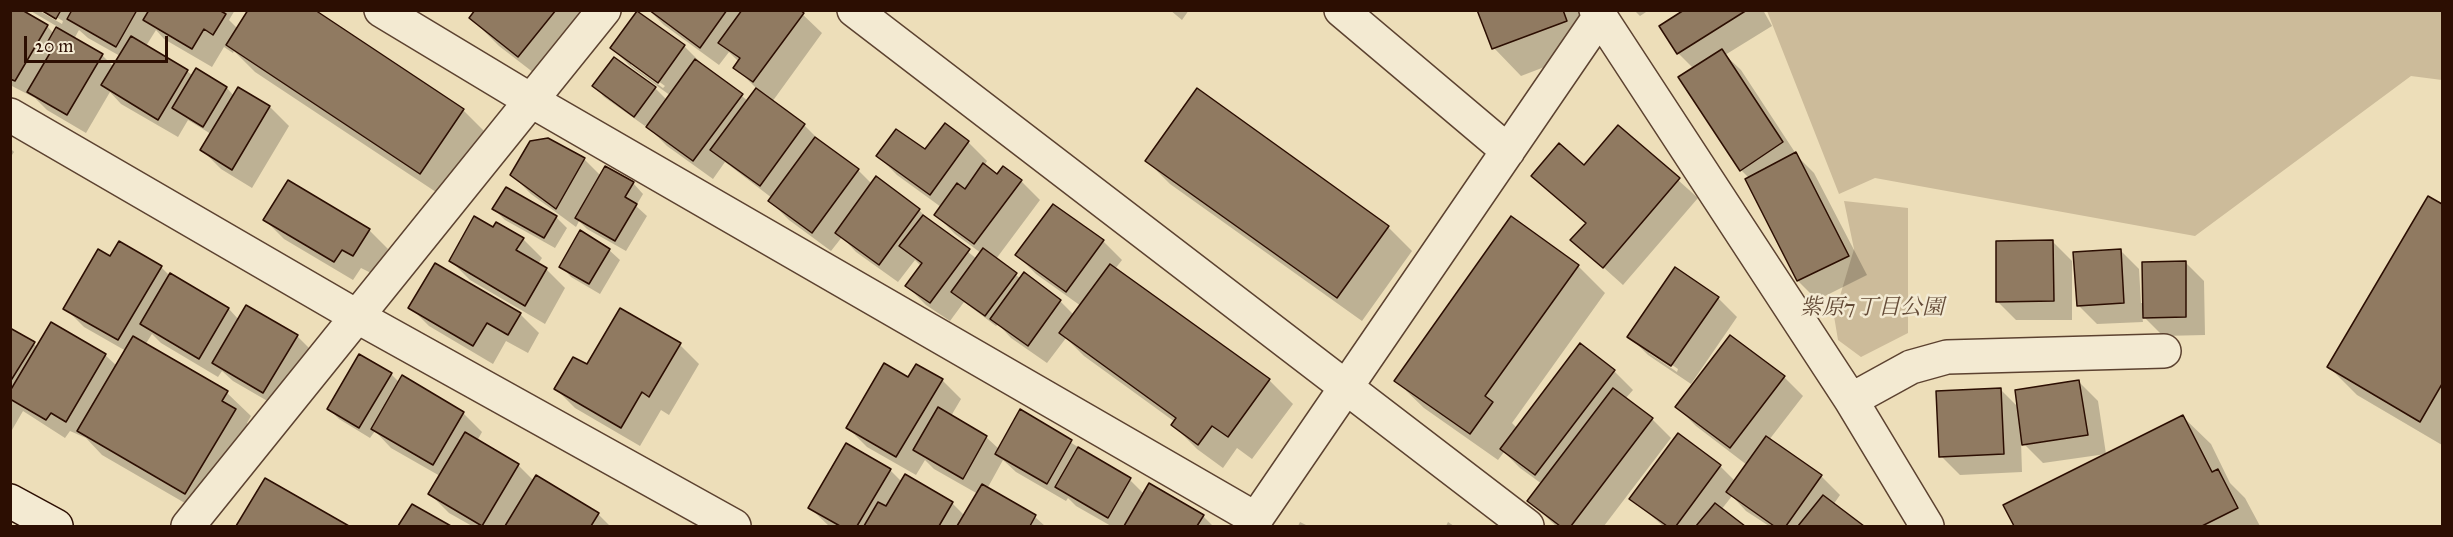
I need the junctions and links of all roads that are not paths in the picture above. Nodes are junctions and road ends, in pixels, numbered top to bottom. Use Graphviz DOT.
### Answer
graph roads {
  1 [pos="381,10"];
  2 [pos="604,10"];
  3 [pos="854,10"];
  4 [pos="1341,10"];
  5 [pos="1598,13"];
  6 [pos="532,101"];
  7 [pos="10,115"];
  8 [pos="1508,151"];
  9 [pos="358,316"];
  10 [pos="2164,351"];
  11 [pos="1346,388"];
  12 [pos="1851,400"];
  13 [pos="10,501"];
  14 [pos="1253,523"];
  15 [pos="56,526"];
  16 [pos="188,526"];
  17 [pos="734,526"];
  18 [pos="1527,526"];
  19 [pos="1927,526"];
  1 -- 6 [label="street"];
  2 -- 6 [label="street"];
  3 -- 11 [label="street"];
  4 -- 8 [label="street"];
  5 -- 8 [label="street"];
  5 -- 12 [label="street"];
  6 -- 9 [label="street"];
  6 -- 14 [label="street"];
  7 -- 9 [label="street"];
  8 -- 11 [label="street"];
  9 -- 16 [label="street"];
  9 -- 17 [label="street"];
  10 -- 12 [label="street"];
  11 -- 14 [label="street"];
  11 -- 18 [label="street"];
  12 -- 19 [label="street"];
  13 -- 15 [label="street"];
}
